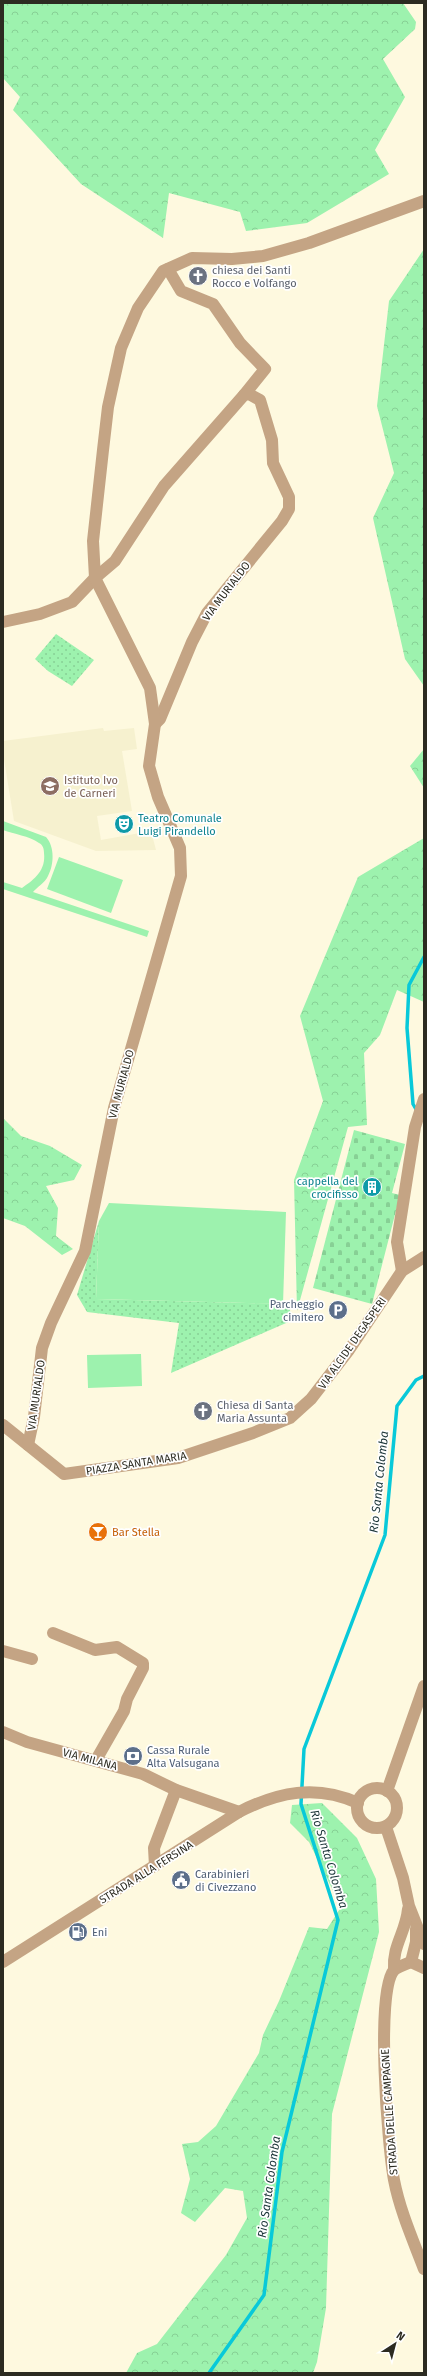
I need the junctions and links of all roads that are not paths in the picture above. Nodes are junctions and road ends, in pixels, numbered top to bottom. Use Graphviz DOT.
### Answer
graph roads {
  1 [pos="424,201"];
  2 [pos="168,269"];
  3 [pos="244,395"];
  4 [pos="95,578"];
  5 [pos="3,622"];
  6 [pos="154,724"];
  7 [pos="423,1102"];
  8 [pos="424,1257"];
  9 [pos="402,1271"];
  10 [pos="3,1425"];
  11 [pos="252,1433"];
  12 [pos="28,1445"];
  13 [pos="53,1633"];
  14 [pos="3,1652"];
  15 [pos="32,1659"];
  16 [pos="424,1686"];
  17 [pos="3,1732"];
  18 [pos="96,1760"];
  19 [pos="176,1790"];
  20 [pos="387,1791"];
  21 [pos="358,1803"];
  22 [pos="239,1812"];
  23 [pos="386,1827"];
  24 [pos="156,1866"];
  25 [pos="408,1906"];
  26 [pos="416,1928"];
  27 [pos="402,1935"];
  28 [pos="424,1944"];
  29 [pos="3,1962"];
  30 [pos="410,1962"];
  31 [pos="424,1968"];
  32 [pos="394,1970"];
  33 [pos="424,2269"];
  1 -- 2 [label="street"];
  2 -- 3 [label="street"];
  2 -- 4 [label="street"];
  3 -- 4 [label="street"];
  3 -- 6 [label="street, VIA MURIALDO"];
  4 -- 5 [label="street"];
  4 -- 6 [label="street, VIA MURIALDO"];
  6 -- 12 [label="street, VIA MURIALDO"];
  7 -- 9 [label="street"];
  8 -- 9 [label="street, VIA ALCIDE DEGASPERI"];
  9 -- 11 [label="street, VIA ALCIDE DEGASPERI"];
  10 -- 12 [label="street"];
  11 -- 12 [label="street, PIAZZA SANTA MARIA"];
  13 -- 18 [label="street"];
  14 -- 15 [label="street"];
  16 -- 20 [label="street"];
  17 -- 18 [label="street, VIA MILANA"];
  18 -- 19 [label="street, VIA MILANA"];
  19 -- 22 [label="street, VIA MILANA"];
  19 -- 24 [label="street"];
  20 -- 21 [label="street"];
  20 -- 23 [label="street"];
  21 -- 22 [label="street, STRADA ALLA FERSINA"];
  21 -- 23 [label="street"];
  22 -- 24 [label="street, STRADA ALLA FERSINA"];
  23 -- 25 [label="street"];
  24 -- 29 [label="street, STRADA ALLA FERSINA"];
  25 -- 26 [label="street"];
  25 -- 27 [label="street"];
  26 -- 28 [label="street"];
  26 -- 30 [label="street"];
  27 -- 30 [label="street"];
  27 -- 32 [label="street"];
  30 -- 31 [label="street"];
  30 -- 32 [label="street"];
  32 -- 33 [label="street, STRADA DELLE CAMPAGNE"];
}
